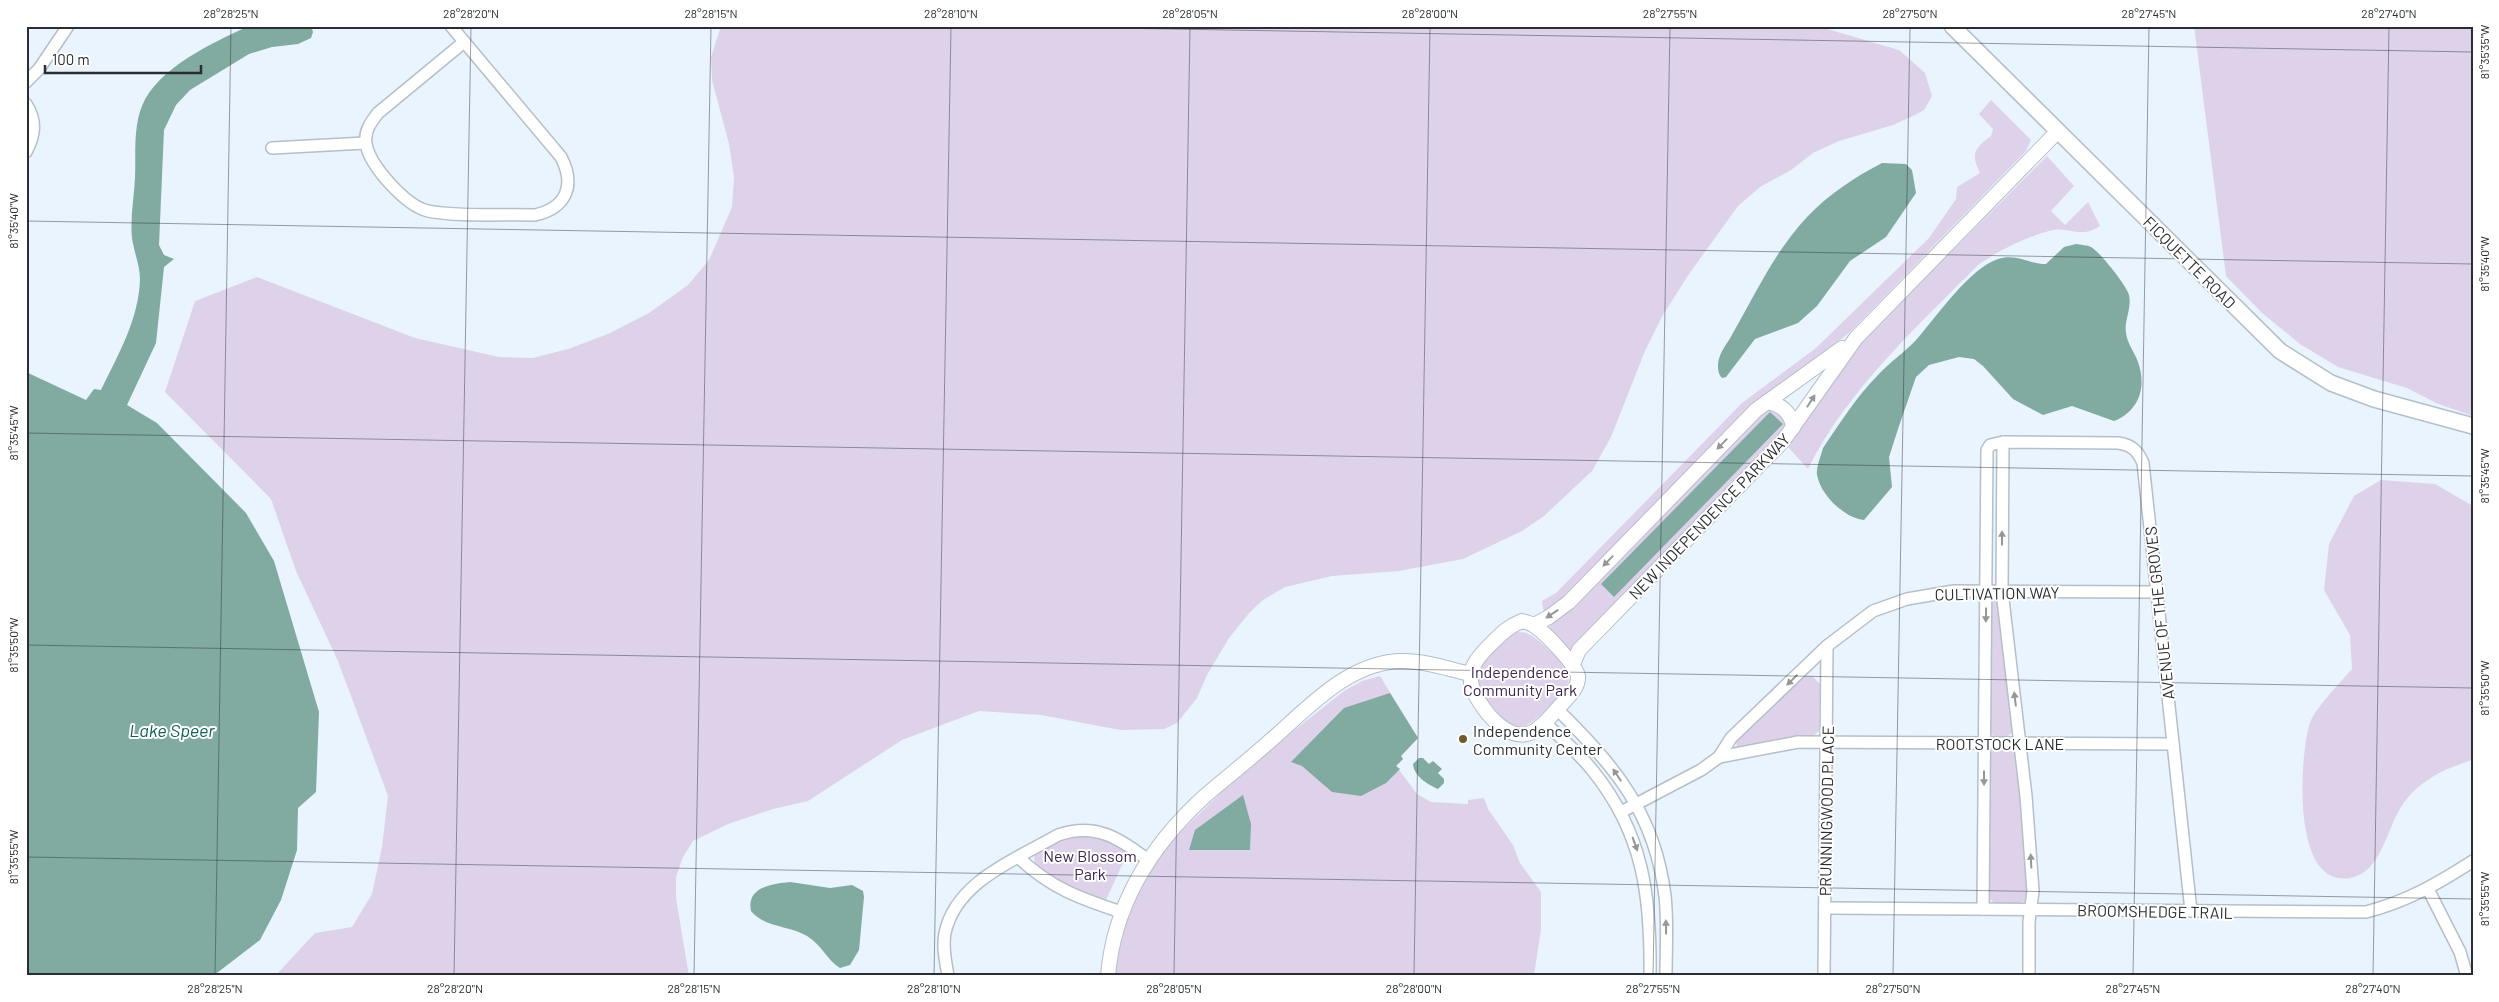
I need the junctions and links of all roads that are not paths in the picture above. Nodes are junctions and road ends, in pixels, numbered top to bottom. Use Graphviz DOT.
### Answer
graph roads {
  1 [pos="68,26"];
  2 [pos="451,26"];
  3 [pos="1952,26"];
  4 [pos="464,42"];
  5 [pos="26,82"];
  6 [pos="26,104"];
  7 [pos="2058,130"];
  8 [pos="366,143"];
  9 [pos="272,148"];
  10 [pos="26,152"];
  11 [pos="1856,338"];
  12 [pos="1767,402"];
  13 [pos="2473,426"];
  14 [pos="1793,428"];
  15 [pos="2003,442"];
  16 [pos="1986,591"];
  17 [pos="2002,591"];
  18 [pos="2157,592"];
  19 [pos="1534,625"];
  20 [pos="1827,646"];
  21 [pos="1573,664"];
  22 [pos="1470,674"];
  23 [pos="1557,709"];
  24 [pos="1544,722"];
  25 [pos="1826,742"];
  26 [pos="2020,742"];
  27 [pos="1984,743"];
  28 [pos="2173,744"];
  29 [pos="1719,757"];
  30 [pos="1637,804"];
  31 [pos="1621,812"];
  32 [pos="1019,858"];
  33 [pos="1148,860"];
  34 [pos="2473,861"];
  35 [pos="2428,889"];
  36 [pos="1825,908"];
  37 [pos="1983,909"];
  38 [pos="2032,910"];
  39 [pos="2191,911"];
  40 [pos="1121,912"];
  41 [pos="948,976"];
  42 [pos="1108,976"];
  43 [pos="1650,976"];
  44 [pos="1666,976"];
  45 [pos="1824,976"];
  46 [pos="2029,976"];
  47 [pos="2467,976"];
  1 -- 5 [label="street"];
  2 -- 4 [label="street"];
  3 -- 7 [label="main road, FICQUETTE ROAD"];
  4 -- 8 [label="street"];
  4 -- 8 [label="street"];
  6 -- 10 [label="street"];
  7 -- 11 [label="street, NEW INDEPENDENCE PARKWAY"];
  7 -- 13 [label="main road, FICQUETTE ROAD"];
  8 -- 9 [label="street"];
  11 -- 12 [label="street, NEW INDEPENDENCE PARKWAY"];
  14 -- 11 [label="street, NEW INDEPENDENCE PARKWAY, one-way"];
  12 -- 14 [label="street"];
  12 -- 19 [label="street, NEW INDEPENDENCE PARKWAY, one-way"];
  14 -- 21 [label="street, NEW INDEPENDENCE PARKWAY"];
  15 -- 16 [label="street, AVENUE OF THE GROVES"];
  17 -- 15 [label="street, one-way"];
  15 -- 18 [label="street, AVENUE OF THE GROVES"];
  16 -- 17 [label="street, CULTIVATION WAY"];
  16 -- 20 [label="street, CULTIVATION WAY"];
  16 -- 27 [label="street, AVENUE OF THE GROVES, one-way"];
  17 -- 18 [label="street, CULTIVATION WAY"];
  26 -- 17 [label="street, one-way"];
  18 -- 28 [label="street, AVENUE OF THE GROVES"];
  19 -- 21 [label="street"];
  19 -- 22 [label="street"];
  20 -- 25 [label="street, PRUNNINGWOOD PLACE"];
  20 -- 29 [label="street, CULTIVATION WAY, one-way"];
  21 -- 23 [label="street"];
  22 -- 24 [label="street"];
  22 -- 33 [label="street"];
  23 -- 24 [label="street"];
  30 -- 23 [label="street, one-way"];
  24 -- 31 [label="street"];
  25 -- 27 [label="street, ROOTSTOCK LANE"];
  25 -- 29 [label="street, CULTIVATION WAY"];
  25 -- 36 [label="street, PRUNNINGWOOD PLACE"];
  26 -- 27 [label="street, ROOTSTOCK LANE"];
  26 -- 28 [label="street, ROOTSTOCK LANE"];
  38 -- 26 [label="street, one-way"];
  27 -- 37 [label="street, AVENUE OF THE GROVES, one-way"];
  28 -- 39 [label="street, AVENUE OF THE GROVES"];
  29 -- 30 [label="street, CULTIVATION WAY"];
  30 -- 31 [label="street, CULTIVATION WAY"];
  44 -- 30 [label="street, one-way"];
  31 -- 43 [label="street, one-way"];
  32 -- 33 [label="street"];
  32 -- 40 [label="street"];
  32 -- 41 [label="street"];
  33 -- 40 [label="street"];
  34 -- 35 [label="street, BROOMSHEDGE TRAIL"];
  35 -- 39 [label="street, BROOMSHEDGE TRAIL"];
  35 -- 47 [label="street"];
  36 -- 37 [label="street, BROOMSHEDGE TRAIL"];
  36 -- 45 [label="street, PRUNNINGWOOD PLACE"];
  37 -- 38 [label="street, BROOMSHEDGE TRAIL"];
  38 -- 39 [label="street, BROOMSHEDGE TRAIL"];
  38 -- 46 [label="street"];
  40 -- 42 [label="street"];
}
